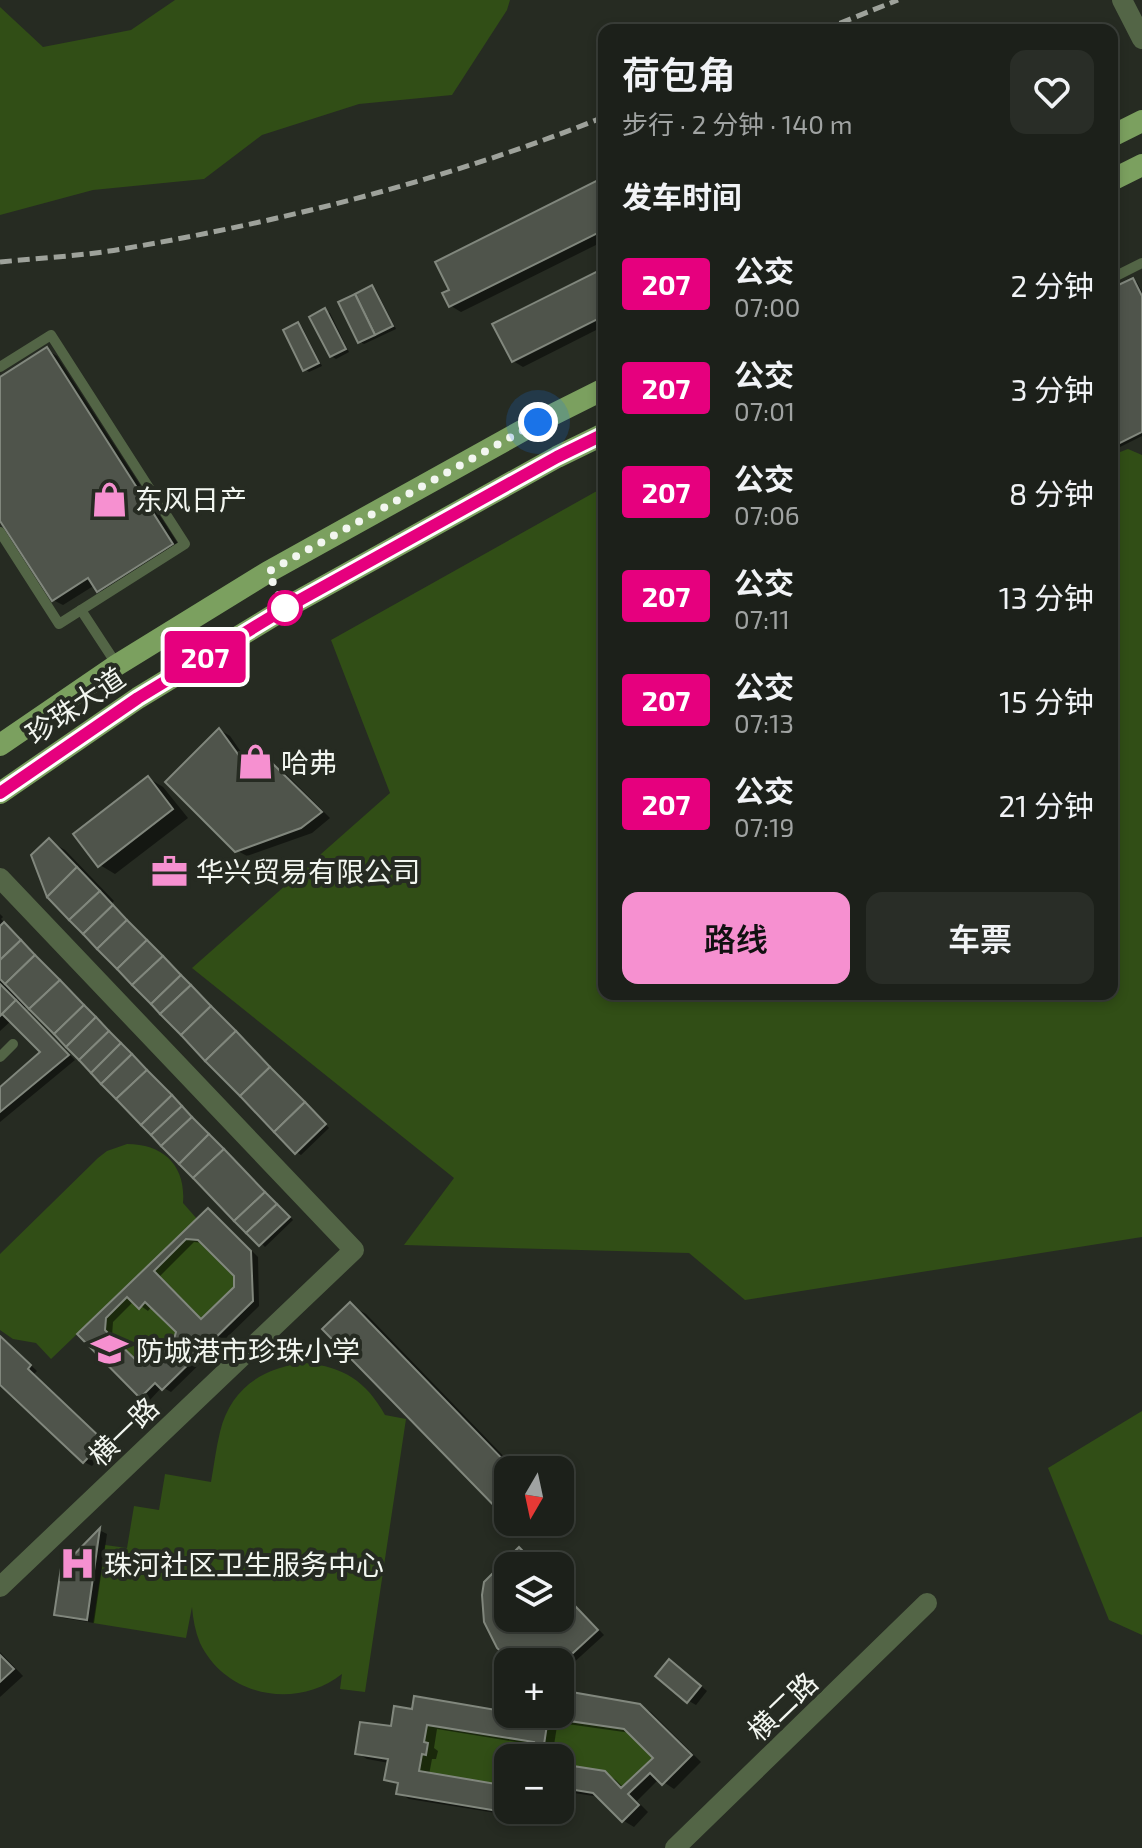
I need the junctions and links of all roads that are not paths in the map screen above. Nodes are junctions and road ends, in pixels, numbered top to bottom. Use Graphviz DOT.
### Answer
graph roads {
  1 [pos="1122,0"];
  2 [pos="1142,39"];
  3 [pos="1142,121"];
  4 [pos="1118,133"];
  5 [pos="1142,165"];
  6 [pos="1118,177"];
  7 [pos="1142,263"];
  8 [pos="1118,275"];
  9 [pos="0,367"];
  10 [pos="598,392"];
  11 [pos="598,437"];
  12 [pos="0,532"];
  13 [pos="81,610"];
  14 [pos="117,665"];
  15 [pos="0,745"];
  16 [pos="0,793"];
  17 [pos="0,878"];
  18 [pos="13,1044"];
  19 [pos="0,1057"];
  20 [pos="0,1587"];
  21 [pos="927,1603"];
  22 [pos="675,1848"];
  1 -- 2 [label="street"];
  3 -- 4 [label="main road"];
  5 -- 6 [label="main road"];
  7 -- 8 [label="lane"];
  9 -- 13 [label="lane"];
  10 -- 14 [label="main road, 珍珠大道"];
  11 -- 16 [label="main road, 珍珠大道"];
  12 -- 13 [label="lane"];
  13 -- 14 [label="lane"];
  14 -- 15 [label="main road, 珍珠大道"];
  17 -- 20 [label="street, 横一路"];
  18 -- 19 [label="lane"];
  21 -- 22 [label="street, 横二路"];
}
